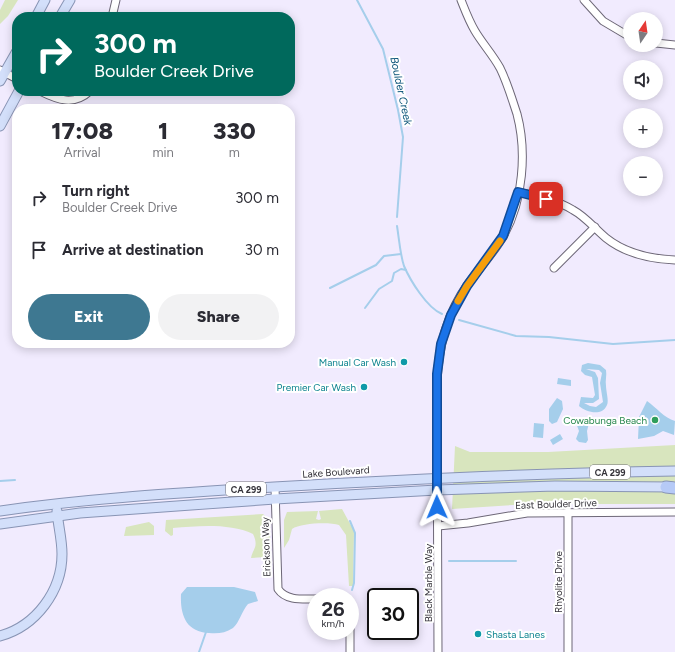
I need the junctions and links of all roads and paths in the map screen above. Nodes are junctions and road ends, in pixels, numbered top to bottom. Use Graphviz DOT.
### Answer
graph roads {
  1 [pos="45,0"];
  2 [pos="70,0"];
  3 [pos="116,0"];
  4 [pos="461,0"];
  5 [pos="584,0"];
  6 [pos="39,12"];
  7 [pos="63,12"];
  8 [pos="113,12"];
  9 [pos="623,33"];
  10 [pos="663,44"];
  11 [pos="675,45"];
  12 [pos="12,58"];
  13 [pos="2,71"];
  14 [pos="12,76"];
  15 [pos="0,81"];
  16 [pos="16,96"];
  17 [pos="50,96"];
  18 [pos="83,96"];
  19 [pos="0,126"];
  20 [pos="518,192"];
  21 [pos="595,227"];
  22 [pos="675,260"];
  23 [pos="554,268"];
  24 [pos="675,471"];
  25 [pos="437,477"];
  26 [pos="275,487"];
  27 [pos="672,487"];
  28 [pos="437,490"];
  29 [pos="275,499"];
  30 [pos="56,504"];
  31 [pos="0,511"];
  32 [pos="568,512"];
  33 [pos="675,512"];
  34 [pos="57,516"];
  35 [pos="0,524"];
  36 [pos="438,526"];
  37 [pos="307,599"];
  38 [pos="0,636"];
  39 [pos="350,640"];
  40 [pos="350,652"];
  41 [pos="438,652"];
  42 [pos="568,652"];
  1 -- 6 [label="main road"];
  2 -- 7 [label="main road"];
  3 -- 8 [label="street"];
  4 -- 20 [label="street, Black Marble Way"];
  5 -- 9 [label="street"];
  10 -- 11 [label="street"];
  12 -- 13 [label="main road"];
  13 -- 14 [label="street"];
  13 -- 15 [label="main road"];
  16 -- 19 [label="main road"];
  17 -- 18 [label="street"];
  20 -- 21 [label="street"];
  20 -- 25 [label="street, Black Marble Way"];
  21 -- 22 [label="street"];
  21 -- 23 [label="street"];
  24 -- 25 [label="main road, Lake Boulevard / CA 299"];
  25 -- 26 [label="main road, Lake Boulevard / CA 299"];
  25 -- 28 [label="street, Black Marble Way"];
  26 -- 29 [label="street, Erickson Way"];
  26 -- 30 [label="main road, Lake Boulevard / CA 299"];
  27 -- 28 [label="main road, CA 299"];
  28 -- 29 [label="main road, CA 299"];
  28 -- 36 [label="street, Black Marble Way"];
  29 -- 34 [label="main road, CA 299"];
  29 -- 37 [label="street, Erickson Way"];
  30 -- 31 [label="main road, Lake Boulevard / CA 299"];
  30 -- 34 [label="main road"];
  32 -- 33 [label="street, East Boulder Drive"];
  32 -- 36 [label="street, East Boulder Drive"];
  32 -- 42 [label="street, Rhyolite Drive"];
  34 -- 35 [label="main road, CA 299"];
  34 -- 38 [label="main road"];
  36 -- 41 [label="street, Black Marble Way"];
  39 -- 40 [label="street"];
}
